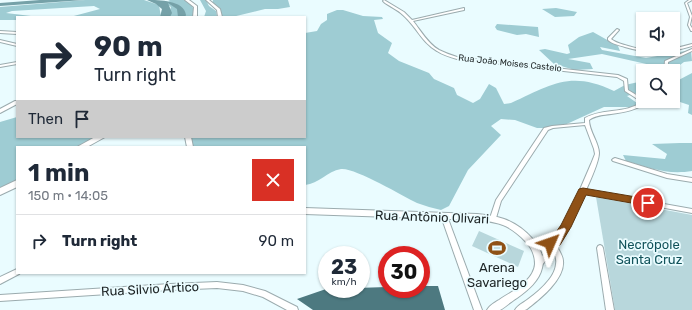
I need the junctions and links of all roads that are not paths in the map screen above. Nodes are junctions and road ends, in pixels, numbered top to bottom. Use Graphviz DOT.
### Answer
graph roads {
  1 [pos="187,0"];
  2 [pos="197,0"];
  3 [pos="207,0"];
  4 [pos="390,0"];
  5 [pos="691,0"];
  6 [pos="384,1"];
  7 [pos="686,3"];
  8 [pos="692,4"];
  9 [pos="463,9"];
  10 [pos="196,16"];
  11 [pos="200,16"];
  12 [pos="220,16"];
  13 [pos="411,21"];
  14 [pos="618,30"];
  15 [pos="692,30"];
  16 [pos="0,32"];
  17 [pos="16,33"];
  18 [pos="0,41"];
  19 [pos="16,45"];
  20 [pos="692,45"];
  21 [pos="692,50"];
  22 [pos="16,63"];
  23 [pos="666,64"];
  24 [pos="0,66"];
  25 [pos="636,96"];
  26 [pos="16,103"];
  27 [pos="636,108"];
  28 [pos="0,111"];
  29 [pos="587,124"];
  30 [pos="98,138"];
  31 [pos="105,138"];
  32 [pos="83,146"];
  33 [pos="89,146"];
  34 [pos="615,160"];
  35 [pos="16,179"];
  36 [pos="692,180"];
  37 [pos="16,184"];
  38 [pos="0,187"];
  39 [pos="583,191"];
  40 [pos="0,192"];
  41 [pos="692,210"];
  42 [pos="306,211"];
  43 [pos="444,216"];
  44 [pos="494,218"];
  45 [pos="533,244"];
  46 [pos="555,244"];
  47 [pos="600,248"];
  48 [pos="539,264"];
  49 [pos="16,273"];
  50 [pos="0,281"];
  51 [pos="0,298"];
  52 [pos="294,310"];
  53 [pos="478,310"];
  54 [pos="492,310"];
  55 [pos="519,310"];
  56 [pos="610,310"];
  1 -- 10 [label="main road"];
  2 -- 11 [label="main road"];
  3 -- 12 [label="street"];
  4 -- 6 [label="street"];
  5 -- 7 [label="street"];
  6 -- 13 [label="street, Rua João Moises Castelo"];
  7 -- 8 [label="street"];
  7 -- 15 [label="street"];
  9 -- 13 [label="street"];
  13 -- 25 [label="street, Rua João Moises Castelo"];
  14 -- 20 [label="street"];
  16 -- 17 [label="street"];
  18 -- 19 [label="street"];
  21 -- 23 [label="street"];
  22 -- 24 [label="street"];
  26 -- 28 [label="street"];
  27 -- 29 [label="street"];
  29 -- 39 [label="street"];
  29 -- 44 [label="street"];
  30 -- 32 [label="main road"];
  31 -- 33 [label="main road"];
  34 -- 36 [label="street"];
  35 -- 38 [label="main road"];
  37 -- 40 [label="main road"];
  39 -- 41 [label="street"];
  39 -- 46 [label="street"];
  42 -- 43 [label="street, Rua Antônio Olivari"];
  43 -- 44 [label="street, Rua Antônio Olivari"];
  43 -- 53 [label="street"];
  44 -- 45 [label="street, Rua Antônio Olivari"];
  45 -- 46 [label="street"];
  45 -- 48 [label="street, Rua Antônio Olivari"];
  46 -- 48 [label="street"];
  46 -- 55 [label="street"];
  47 -- 56 [label="street"];
  48 -- 54 [label="street"];
  49 -- 50 [label="street"];
  51 -- 52 [label="street, Rua Silvio Ártico"];
}
